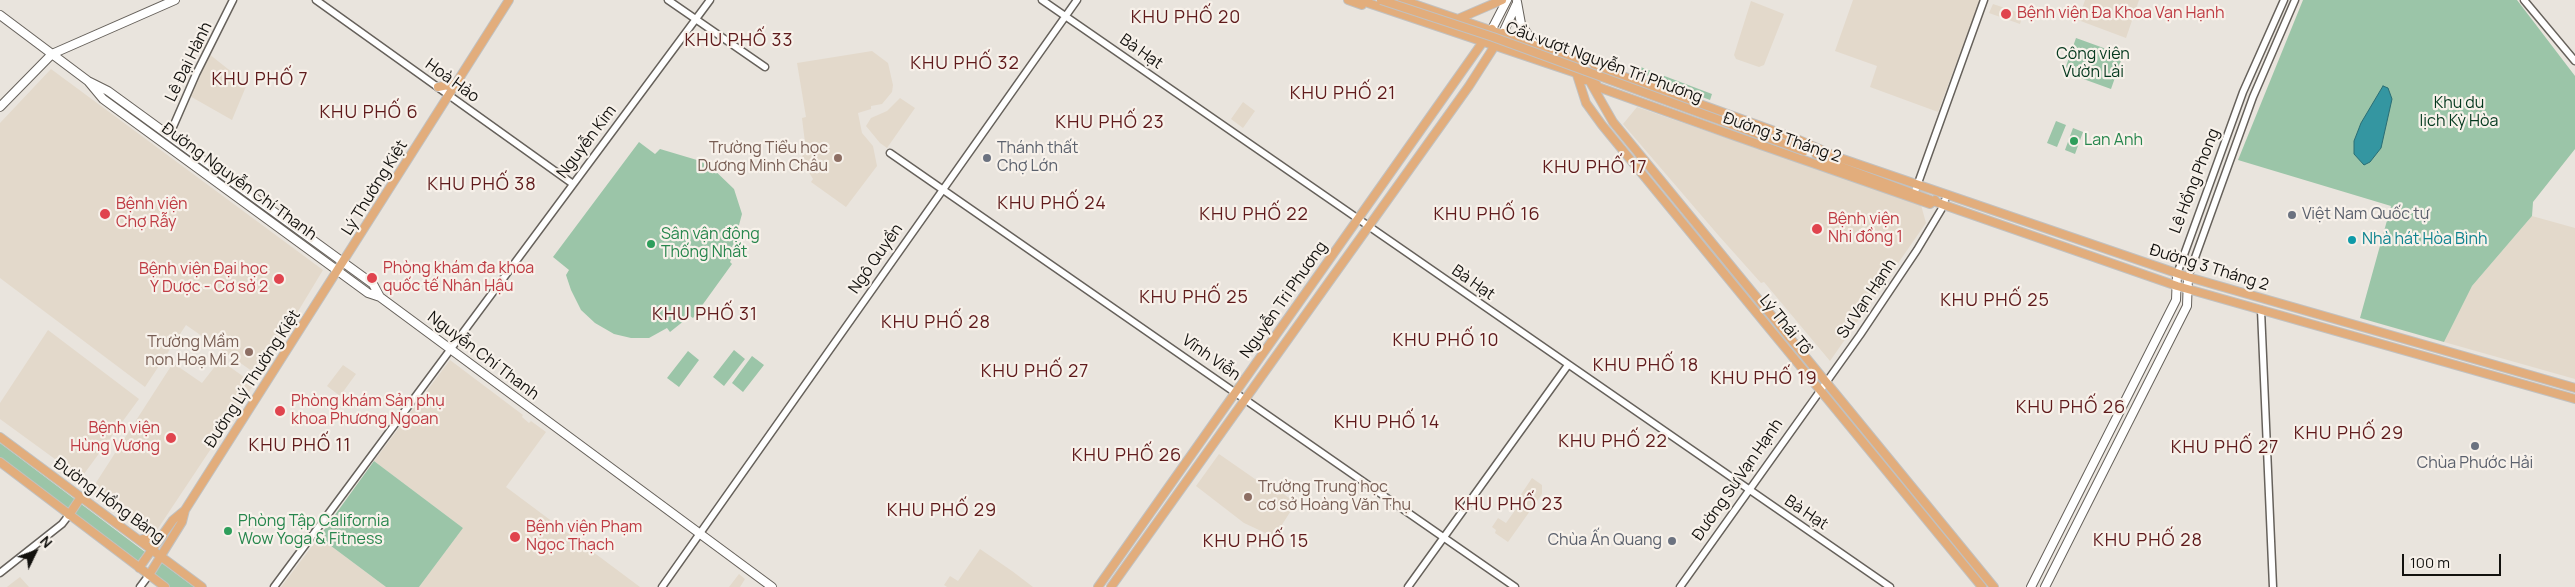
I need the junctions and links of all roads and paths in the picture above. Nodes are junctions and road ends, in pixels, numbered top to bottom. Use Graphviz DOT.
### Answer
graph roads {
  1 [pos="175,0"];
  2 [pos="233,0"];
  3 [pos="316,0"];
  4 [pos="509,0"];
  5 [pos="668,0"];
  6 [pos="710,0"];
  7 [pos="1042,0"];
  8 [pos="1077,0"];
  9 [pos="1348,0"];
  10 [pos="1359,0"];
  11 [pos="1381,0"];
  12 [pos="1402,0"];
  13 [pos="1502,0"];
  14 [pos="1507,0"];
  15 [pos="1984,0"];
  16 [pos="2284,0"];
  17 [pos="2295,0"];
  18 [pos="2524,0"];
  19 [pos="1414,1"];
  20 [pos="1517,1"];
  21 [pos="1372,6"];
  22 [pos="0,15"];
  23 [pos="1065,16"];
  24 [pos="1460,18"];
  25 [pos="696,19"];
  26 [pos="1492,29"];
  27 [pos="1504,33"];
  28 [pos="1484,41"];
  29 [pos="1534,44"];
  30 [pos="1497,46"];
  31 [pos="52,54"];
  32 [pos="1580,61"];
  33 [pos="2575,61"];
  34 [pos="1596,66"];
  35 [pos="765,67"];
  36 [pos="1576,74"];
  37 [pos="1591,79"];
  38 [pos="88,81"];
  39 [pos="458,83"];
  40 [pos="438,87"];
  41 [pos="108,91"];
  42 [pos="1618,91"];
  43 [pos="450,96"];
  44 [pos="1600,102"];
  45 [pos="0,107"];
  46 [pos="157,127"];
  47 [pos="1736,134"];
  48 [pos="152,135"];
  49 [pos="170,136"];
  50 [pos="165,145"];
  51 [pos="890,153"];
  52 [pos="1816,154"];
  53 [pos="1838,161"];
  54 [pos="1847,172"];
  55 [pos="573,184"];
  56 [pos="238,186"];
  57 [pos="943,189"];
  58 [pos="1915,192"];
  59 [pos="232,194"];
  60 [pos="1948,195"];
  61 [pos="262,204"];
  62 [pos="1944,205"];
  63 [pos="1687,211"];
  64 [pos="258,213"];
  65 [pos="1679,218"];
  66 [pos="1358,219"];
  67 [pos="1369,227"];
  68 [pos="344,263"];
  69 [pos="338,271"];
  70 [pos="2177,274"];
  71 [pos="2188,277"];
  72 [pos="2177,286"];
  73 [pos="2189,290"];
  74 [pos="380,297"];
  75 [pos="2261,310"];
  76 [pos="450,349"];
  77 [pos="1568,365"];
  78 [pos="1825,381"];
  79 [pos="2575,388"];
  80 [pos="1820,390"];
  81 [pos="1236,392"];
  82 [pos="1246,399"];
  83 [pos="2575,399"];
  84 [pos="0,437"];
  85 [pos="1189,458"];
  86 [pos="0,462"];
  87 [pos="1199,465"];
  88 [pos="1748,489"];
  89 [pos="80,497"];
  90 [pos="185,510"];
  91 [pos="69,515"];
  92 [pos="700,534"];
  93 [pos="163,535"];
  94 [pos="1444,537"];
  95 [pos="139,540"];
  96 [pos="152,550"];
  97 [pos="161,556"];
  98 [pos="139,568"];
  99 [pos="0,573"];
  100 [pos="149,575"];
  101 [pos="140,587"];
  102 [pos="165,587"];
  103 [pos="202,587"];
  104 [pos="274,587"];
  105 [pos="662,587"];
  106 [pos="772,587"];
  107 [pos="1098,587"];
  108 [pos="1111,587"];
  109 [pos="1408,587"];
  110 [pos="1515,587"];
  111 [pos="1680,587"];
  112 [pos="1890,587"];
  113 [pos="1982,587"];
  114 [pos="1994,587"];
  115 [pos="2031,587"];
  116 [pos="2045,587"];
  117 [pos="2272,587"];
  1 -- 31 [label="main road"];
  2 -- 49 [label="street, Lê Đại Hành"];
  3 -- 40 [label="street, Hoà Hảo"];
  4 -- 39 [label="main road, Lý Thường Kiệt"];
  5 -- 25 [label="street"];
  6 -- 25 [label="street, Nguyễn Kim"];
  7 -- 23 [label="street, Bà Hạt"];
  8 -- 23 [label="street, Ngô Quyền"];
  9 -- 21 [label="main road"];
  10 -- 21 [label="main road"];
  11 -- 52 [label="main road, Cầu vượt Nguyễn Tri Phương, bridge"];
  12 -- 19 [label="main road"];
  13 -- 24 [label="main road"];
  14 -- 26 [label="main road"];
  15 -- 58 [label="street"];
  16 -- 70 [label="street, Lê Hồng Phong"];
  17 -- 71 [label="street, Lê Hồng Phong"];
  18 -- 33 [label="street"];
  19 -- 24 [label="main road"];
  20 -- 27 [label="main road"];
  20 -- 29 [label="main road"];
  21 -- 28 [label="main road"];
  22 -- 31 [label="main road"];
  23 -- 57 [label="street, Ngô Quyền"];
  23 -- 66 [label="street, Bà Hạt"];
  24 -- 26 [label="main road"];
  25 -- 35 [label="street"];
  25 -- 55 [label="street, Nguyễn Kim"];
  26 -- 27 [label="main road"];
  26 -- 28 [label="main road, Nguyễn Tri Phương"];
  27 -- 29 [label="main road"];
  27 -- 30 [label="main road, Nguyễn Tri Phương"];
  28 -- 30 [label="main road"];
  28 -- 66 [label="main road, Nguyễn Tri Phương"];
  29 -- 32 [label="main road"];
  30 -- 36 [label="main road"];
  30 -- 67 [label="main road, Nguyễn Tri Phương"];
  31 -- 38 [label="main road, Đường Nguyễn Chí Thanh"];
  31 -- 45 [label="main road"];
  32 -- 34 [label="main road"];
  32 -- 36 [label="main road"];
  34 -- 37 [label="main road"];
  34 -- 53 [label="main road, Đường 3 Tháng 2"];
  36 -- 37 [label="main road"];
  36 -- 65 [label="main road, Lý Thái Tổ"];
  37 -- 42 [label="main road, Đường 3 Tháng 2"];
  37 -- 44 [label="main road, Lý Thái Tổ"];
  38 -- 41 [label="main road, Đường Nguyễn Chí Thanh"];
  38 -- 48 [label="main road, Đường Nguyễn Chí Thanh"];
  39 -- 40 [label="main road"];
  39 -- 43 [label="main road, Lý Thường Kiệt"];
  40 -- 43 [label="street, Hoà Hảo"];
  41 -- 46 [label="main road, Nguyễn Chí Thanh"];
  42 -- 44 [label="main road"];
  42 -- 47 [label="main road, Đường 3 Tháng 2"];
  43 -- 55 [label="street, Hoà Hảo"];
  43 -- 68 [label="main road, Lý Thường Kiệt"];
  44 -- 63 [label="main road, Lý Thái Tổ"];
  46 -- 48 [label="main road"];
  46 -- 49 [label="main road, Nguyễn Chí Thanh"];
  47 -- 53 [label="main road, Đường 3 Tháng 2"];
  47 -- 54 [label="main road, Đường 3 Tháng 2"];
  48 -- 50 [label="main road, Đường Nguyễn Chí Thanh"];
  49 -- 50 [label="main road"];
  49 -- 56 [label="main road, Nguyễn Chí Thanh"];
  50 -- 59 [label="main road, Đường Nguyễn Chí Thanh"];
  51 -- 57 [label="street, Vĩnh Viễn"];
  52 -- 53 [label="main road, Đường 3 Tháng 2"];
  53 -- 54 [label="main road, Đường 3 Tháng 2"];
  53 -- 58 [label="main road, Đường 3 Tháng 2"];
  54 -- 58 [label="main road, Đường 3 Tháng 2"];
  55 -- 76 [label="street, Nguyễn Kim"];
  56 -- 59 [label="main road"];
  56 -- 61 [label="main road, Nguyễn Chí Thanh"];
  57 -- 81 [label="street, Vĩnh Viễn"];
  57 -- 92 [label="street, Ngô Quyền"];
  58 -- 60 [label="main road, Đường 3 Tháng 2"];
  58 -- 62 [label="main road, Đường 3 Tháng 2"];
  59 -- 64 [label="main road, Đường Nguyễn Chí Thanh"];
  60 -- 62 [label="street, Sư Vạn Hạnh"];
  60 -- 70 [label="main road, Đường 3 Tháng 2"];
  61 -- 64 [label="main road"];
  61 -- 68 [label="main road, Nguyễn Chí Thanh"];
  62 -- 72 [label="main road, Đường 3 Tháng 2"];
  62 -- 78 [label="street, Sư Vạn Hạnh"];
  63 -- 65 [label="main road"];
  63 -- 78 [label="main road, Lý Thái Tổ"];
  64 -- 69 [label="main road, Đường Nguyễn Chí Thanh"];
  65 -- 80 [label="main road, Lý Thái Tổ"];
  66 -- 67 [label="street, Bà Hạt"];
  66 -- 81 [label="main road, Nguyễn Tri Phương"];
  67 -- 77 [label="street, Bà Hạt"];
  67 -- 82 [label="main road, Nguyễn Tri Phương"];
  68 -- 69 [label="main road, Đường Lý Thường Kiệt"];
  68 -- 74 [label="main road, Nguyễn Chí Thanh"];
  69 -- 74 [label="main road, Đường Nguyễn Chí Thanh"];
  69 -- 90 [label="main road, Đường Lý Thường Kiệt"];
  70 -- 71 [label="main road, Đường 3 Tháng 2"];
  70 -- 72 [label="main road, Lê Hồng Phong"];
  71 -- 73 [label="main road, Lê Hồng Phong"];
  71 -- 79 [label="main road, Đường 3 Tháng 2"];
  72 -- 73 [label="main road, Đường 3 Tháng 2"];
  72 -- 115 [label="main road, Lê Hồng Phong"];
  73 -- 75 [label="main road, Đường 3 Tháng 2"];
  73 -- 116 [label="main road, Lê Hồng Phong"];
  74 -- 76 [label="main road, Nguyễn Chí Thanh"];
  75 -- 83 [label="main road, Đường 3 Tháng 2"];
  75 -- 117 [label="street"];
  76 -- 92 [label="main road, Nguyễn Chí Thanh"];
  76 -- 104 [label="street, Nguyễn Kim"];
  77 -- 88 [label="street, Bà Hạt"];
  77 -- 94 [label="street"];
  78 -- 80 [label="street, Sư Vạn Hạnh"];
  78 -- 114 [label="main road, Lý Thái Tổ"];
  80 -- 88 [label="street, Đường Sư Vạn Hạnh"];
  80 -- 113 [label="main road, Lý Thái Tổ"];
  81 -- 82 [label="street, Vĩnh Viễn"];
  81 -- 85 [label="main road, Nguyễn Tri Phương"];
  82 -- 87 [label="main road, Nguyễn Tri Phương"];
  82 -- 94 [label="street, Vĩnh Viễn"];
  84 -- 89 [label="main road, Đường Hồng Bàng"];
  85 -- 87 [label="main road"];
  85 -- 107 [label="main road, Nguyễn Tri Phương"];
  86 -- 91 [label="main road, Đường Hồng Bàng"];
  87 -- 108 [label="main road, Nguyễn Tri Phương"];
  88 -- 111 [label="street, Đường Sư Vạn Hạnh"];
  88 -- 112 [label="street, Bà Hạt"];
  89 -- 91 [label="main road"];
  89 -- 95 [label="main road, Đường Hồng Bàng"];
  90 -- 93 [label="main road, Đường Lý Thường Kiệt"];
  90 -- 97 [label="main road, Đường Lý Thường Kiệt"];
  91 -- 98 [label="main road, Đường Hồng Bàng"];
  91 -- 99 [label="street"];
  92 -- 105 [label="street, Ngô Quyền"];
  92 -- 106 [label="main road, Nguyễn Chí Thanh"];
  93 -- 95 [label="main road"];
  93 -- 96 [label="main road, Đường Lý Thường Kiệt"];
  94 -- 109 [label="street"];
  94 -- 110 [label="street, Vĩnh Viễn"];
  95 -- 96 [label="main road, Đường Hồng Bàng"];
  96 -- 97 [label="main road, Đường Hồng Bàng"];
  96 -- 98 [label="main road, Đường Lý Thường Kiệt"];
  97 -- 100 [label="main road, Đường Lý Thường Kiệt"];
  97 -- 103 [label="main road, Đường Hồng Bàng"];
  98 -- 100 [label="main road, Đường Hồng Bàng"];
  100 -- 101 [label="street"];
  100 -- 102 [label="main road, Đường Hồng Bàng"];
}
